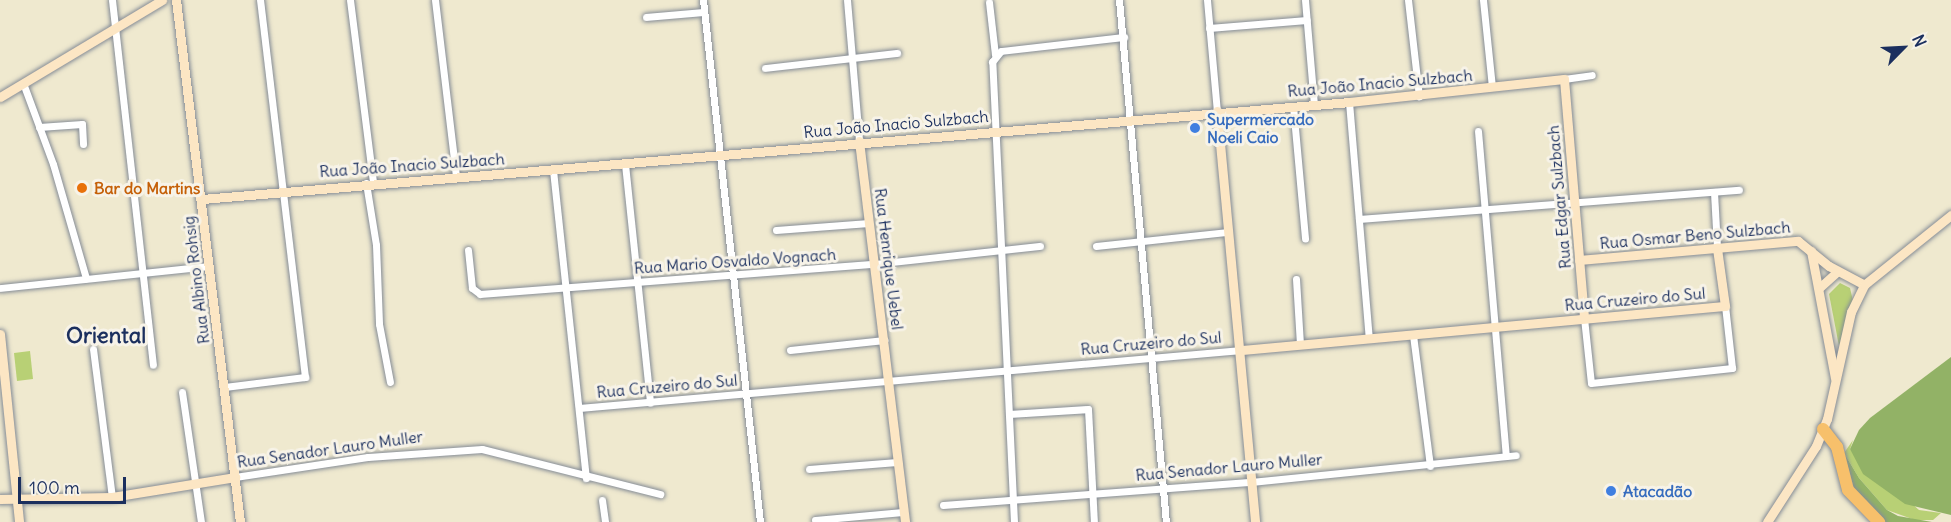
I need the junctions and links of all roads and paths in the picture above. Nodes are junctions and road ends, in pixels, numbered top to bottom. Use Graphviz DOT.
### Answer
graph roads {
  1 [pos="112,0"];
  2 [pos="162,0"];
  3 [pos="177,0"];
  4 [pos="260,0"];
  5 [pos="351,0"];
  6 [pos="435,0"];
  7 [pos="703,0"];
  8 [pos="847,0"];
  9 [pos="1119,0"];
  10 [pos="1207,0"];
  11 [pos="1305,0"];
  12 [pos="1408,0"];
  13 [pos="1483,0"];
  14 [pos="989,2"];
  15 [pos="703,12"];
  16 [pos="646,17"];
  17 [pos="1307,20"];
  18 [pos="114,28"];
  19 [pos="1209,28"];
  20 [pos="1124,37"];
  21 [pos="897,54"];
  22 [pos="853,58"];
  23 [pos="993,58"];
  24 [pos="765,68"];
  25 [pos="1592,75"];
  26 [pos="1564,79"];
  27 [pos="23,83"];
  28 [pos="1492,87"];
  29 [pos="1419,96"];
  30 [pos="0,97"];
  31 [pos="1349,102"];
  32 [pos="1314,104"];
  33 [pos="1293,106"];
  34 [pos="1217,111"];
  35 [pos="1132,120"];
  36 [pos="39,127"];
  37 [pos="996,131"];
  38 [pos="1478,131"];
  39 [pos="859,141"];
  40 [pos="83,144"];
  41 [pos="720,155"];
  42 [pos="625,164"];
  43 [pos="553,170"];
  44 [pos="456,177"];
  45 [pos="370,183"];
  46 [pos="283,189"];
  47 [pos="1739,190"];
  48 [pos="1714,192"];
  49 [pos="202,199"];
  50 [pos="1574,201"];
  51 [pos="1482,208"];
  52 [pos="1951,215"];
  53 [pos="1359,219"];
  54 [pos="869,223"];
  55 [pos="776,230"];
  56 [pos="1228,232"];
  57 [pos="1305,238"];
  58 [pos="1143,240"];
  59 [pos="1040,246"];
  60 [pos="1096,246"];
  61 [pos="1717,248"];
  62 [pos="468,250"];
  63 [pos="1002,250"];
  64 [pos="1811,251"];
  65 [pos="1579,260"];
  66 [pos="874,264"];
  67 [pos="208,266"];
  68 [pos="1838,271"];
  69 [pos="141,273"];
  70 [pos="733,273"];
  71 [pos="87,278"];
  72 [pos="1296,279"];
  73 [pos="637,282"];
  74 [pos="1864,285"];
  75 [pos="0,288"];
  76 [pos="567,288"];
  77 [pos="1819,288"];
  78 [pos="1725,306"];
  79 [pos="1584,318"];
  80 [pos="1494,325"];
  81 [pos="0,334"];
  82 [pos="1413,335"];
  83 [pos="1369,338"];
  84 [pos="884,340"];
  85 [pos="1300,344"];
  86 [pos="93,349"];
  87 [pos="790,350"];
  88 [pos="1240,350"];
  89 [pos="1153,358"];
  90 [pos="153,365"];
  91 [pos="1008,372"];
  92 [pos="390,382"];
  93 [pos="1836,382"];
  94 [pos="889,383"];
  95 [pos="224,387"];
  96 [pos="182,392"];
  97 [pos="746,394"];
  98 [pos="650,403"];
  99 [pos="579,408"];
  100 [pos="1010,414"];
  101 [pos="1825,424"];
  102 [pos="1516,455"];
  103 [pos="1506,456"];
  104 [pos="897,462"];
  105 [pos="1430,465"];
  106 [pos="809,470"];
  107 [pos="235,477"];
  108 [pos="586,478"];
  109 [pos="1252,482"];
  110 [pos="195,484"];
  111 [pos="1163,489"];
  112 [pos="1093,492"];
  113 [pos="660,494"];
  114 [pos="112,497"];
  115 [pos="1013,498"];
  116 [pos="0,499"];
  117 [pos="602,500"];
  118 [pos="19,501"];
  119 [pos="943,505"];
  120 [pos="904,517"];
  121 [pos="815,520"];
  122 [pos="19,522"];
  123 [pos="201,522"];
  124 [pos="240,522"];
  125 [pos="605,522"];
  126 [pos="760,522"];
  127 [pos="1014,522"];
  128 [pos="1094,522"];
  129 [pos="1166,522"];
  130 [pos="1255,522"];
  131 [pos="1767,522"];
  132 [pos="1879,522"];
  1 -- 18 [label="street"];
  2 -- 18 [label="street"];
  3 -- 49 [label="street, Rua Albino Rohsig"];
  4 -- 46 [label="street"];
  5 -- 45 [label="street"];
  6 -- 44 [label="street"];
  7 -- 15 [label="street"];
  8 -- 22 [label="street, Rua Henrique Uebel"];
  9 -- 20 [label="street"];
  10 -- 19 [label="street"];
  11 -- 17 [label="street"];
  12 -- 29 [label="street"];
  13 -- 28 [label="street"];
  14 -- 23 [label="street"];
  15 -- 16 [label="street"];
  15 -- 41 [label="street"];
  17 -- 19 [label="street"];
  17 -- 32 [label="street"];
  18 -- 27 [label="street"];
  18 -- 69 [label="street"];
  19 -- 34 [label="street"];
  20 -- 23 [label="street"];
  20 -- 35 [label="street"];
  21 -- 22 [label="street"];
  22 -- 24 [label="street"];
  22 -- 39 [label="street, Rua Henrique Uebel"];
  23 -- 37 [label="street"];
  25 -- 26 [label="street, Rua João Inacio Sulzbach"];
  26 -- 28 [label="street, Rua João Inacio Sulzbach"];
  26 -- 50 [label="street, Rua Edgar Sulzbach"];
  27 -- 30 [label="street"];
  27 -- 36 [label="street"];
  28 -- 29 [label="street, Rua João Inacio Sulzbach"];
  29 -- 31 [label="street, Rua João Inacio Sulzbach"];
  31 -- 32 [label="street, Rua João Inacio Sulzbach"];
  31 -- 53 [label="street"];
  32 -- 33 [label="street, Rua João Inacio Sulzbach"];
  33 -- 34 [label="street, Rua João Inacio Sulzbach"];
  33 -- 57 [label="street"];
  34 -- 35 [label="street, Rua João Inacio Sulzbach"];
  34 -- 56 [label="street"];
  35 -- 37 [label="street, Rua João Inacio Sulzbach"];
  35 -- 58 [label="street"];
  36 -- 40 [label="street"];
  36 -- 71 [label="street"];
  37 -- 39 [label="street, Rua João Inacio Sulzbach"];
  37 -- 63 [label="street"];
  38 -- 51 [label="street"];
  39 -- 41 [label="street, Rua João Inacio Sulzbach"];
  39 -- 54 [label="street, Rua Henrique Uebel"];
  41 -- 42 [label="street, Rua João Inacio Sulzbach"];
  41 -- 70 [label="street"];
  42 -- 43 [label="street, Rua João Inacio Sulzbach"];
  42 -- 73 [label="street"];
  43 -- 44 [label="street, Rua João Inacio Sulzbach"];
  43 -- 76 [label="street"];
  44 -- 45 [label="street, Rua João Inacio Sulzbach"];
  45 -- 46 [label="street, Rua João Inacio Sulzbach"];
  45 -- 92 [label="street"];
  46 -- 49 [label="street, Rua João Inacio Sulzbach"];
  46 -- 95 [label="street"];
  47 -- 48 [label="street"];
  48 -- 50 [label="street"];
  48 -- 61 [label="street"];
  49 -- 67 [label="street, Rua Albino Rohsig"];
  50 -- 51 [label="street"];
  50 -- 65 [label="street, Rua Edgar Sulzbach"];
  51 -- 53 [label="street"];
  51 -- 80 [label="street"];
  52 -- 74 [label="street"];
  53 -- 83 [label="street"];
  54 -- 55 [label="street"];
  54 -- 66 [label="street, Rua Henrique Uebel"];
  56 -- 58 [label="street"];
  56 -- 88 [label="street"];
  58 -- 60 [label="street"];
  58 -- 89 [label="street"];
  59 -- 63 [label="street, Rua Mario Osvaldo Vognach"];
  61 -- 64 [label="street, Rua Osmar Beno Sulzbach"];
  61 -- 65 [label="street, Rua Osmar Beno Sulzbach"];
  61 -- 78 [label="street"];
  62 -- 76 [label="street, Rua Mario Osvaldo Vognach"];
  63 -- 66 [label="street, Rua Mario Osvaldo Vognach"];
  63 -- 91 [label="street"];
  64 -- 68 [label="street, Rua Osmar Beno Sulzbach"];
  64 -- 77 [label="street"];
  65 -- 79 [label="street, Rua Edgar Sulzbach"];
  66 -- 70 [label="street, Rua Mario Osvaldo Vognach"];
  66 -- 84 [label="street, Rua Henrique Uebel"];
  67 -- 69 [label="street"];
  67 -- 95 [label="street, Rua Albino Rohsig"];
  68 -- 74 [label="street, Rua Osmar Beno Sulzbach"];
  68 -- 77 [label="street"];
  69 -- 71 [label="street"];
  69 -- 90 [label="street"];
  70 -- 73 [label="street, Rua Mario Osvaldo Vognach"];
  70 -- 97 [label="street"];
  71 -- 75 [label="street"];
  72 -- 85 [label="street"];
  73 -- 76 [label="street, Rua Mario Osvaldo Vognach"];
  73 -- 98 [label="street"];
  74 -- 93 [label="street"];
  76 -- 99 [label="street"];
  77 -- 93 [label="street"];
  78 -- 79 [label="street, Rua Cruzeiro do Sul"];
  78 -- 79 [label="street, Rua Edgar Sulzbach"];
  79 -- 80 [label="street, Rua Cruzeiro do Sul"];
  80 -- 82 [label="street, Rua Cruzeiro do Sul"];
  80 -- 103 [label="street"];
  81 -- 118 [label="street"];
  82 -- 83 [label="street, Rua Cruzeiro do Sul"];
  82 -- 105 [label="street"];
  83 -- 85 [label="street, Rua Cruzeiro do Sul"];
  84 -- 87 [label="street"];
  84 -- 94 [label="street, Rua Henrique Uebel"];
  85 -- 88 [label="street, Rua Cruzeiro do Sul"];
  86 -- 114 [label="street"];
  88 -- 89 [label="street, Rua Cruzeiro do Sul"];
  88 -- 109 [label="street"];
  89 -- 91 [label="street, Rua Cruzeiro do Sul"];
  89 -- 111 [label="street"];
  91 -- 94 [label="street, Rua Cruzeiro do Sul"];
  91 -- 100 [label="street"];
  93 -- 101 [label="street"];
  94 -- 97 [label="street, Rua Cruzeiro do Sul"];
  94 -- 104 [label="street, Rua Henrique Uebel"];
  95 -- 107 [label="street, Rua Albino Rohsig"];
  96 -- 110 [label="street"];
  97 -- 98 [label="street, Rua Cruzeiro do Sul"];
  97 -- 126 [label="street"];
  98 -- 99 [label="street, Rua Cruzeiro do Sul"];
  99 -- 108 [label="street"];
  100 -- 112 [label="street"];
  100 -- 115 [label="street"];
  101 -- 131 [label="street"];
  101 -- 132 [label="highway"];
  102 -- 103 [label="street, Rua Senador Lauro Muller"];
  103 -- 105 [label="street, Rua Senador Lauro Muller"];
  104 -- 106 [label="street"];
  104 -- 120 [label="street, Rua Henrique Uebel"];
  105 -- 109 [label="street, Rua Senador Lauro Muller"];
  107 -- 108 [label="street, Rua Senador Lauro Muller"];
  107 -- 110 [label="street, Rua Senador Lauro Muller"];
  107 -- 124 [label="street, Rua Albino Rohsig"];
  108 -- 113 [label="street, Rua Senador Lauro Muller"];
  109 -- 111 [label="street, Rua Senador Lauro Muller"];
  109 -- 130 [label="street"];
  110 -- 114 [label="street, Rua Senador Lauro Muller"];
  110 -- 123 [label="street"];
  111 -- 112 [label="street, Rua Senador Lauro Muller"];
  111 -- 129 [label="street"];
  112 -- 115 [label="street, Rua Senador Lauro Muller"];
  112 -- 128 [label="street"];
  114 -- 118 [label="street, Rua Senador Lauro Muller"];
  115 -- 119 [label="street, Rua Senador Lauro Muller"];
  115 -- 127 [label="street"];
  116 -- 118 [label="street, Rua Senador Lauro Muller"];
  117 -- 125 [label="street"];
  118 -- 122 [label="street"];
  120 -- 121 [label="street"];
}
